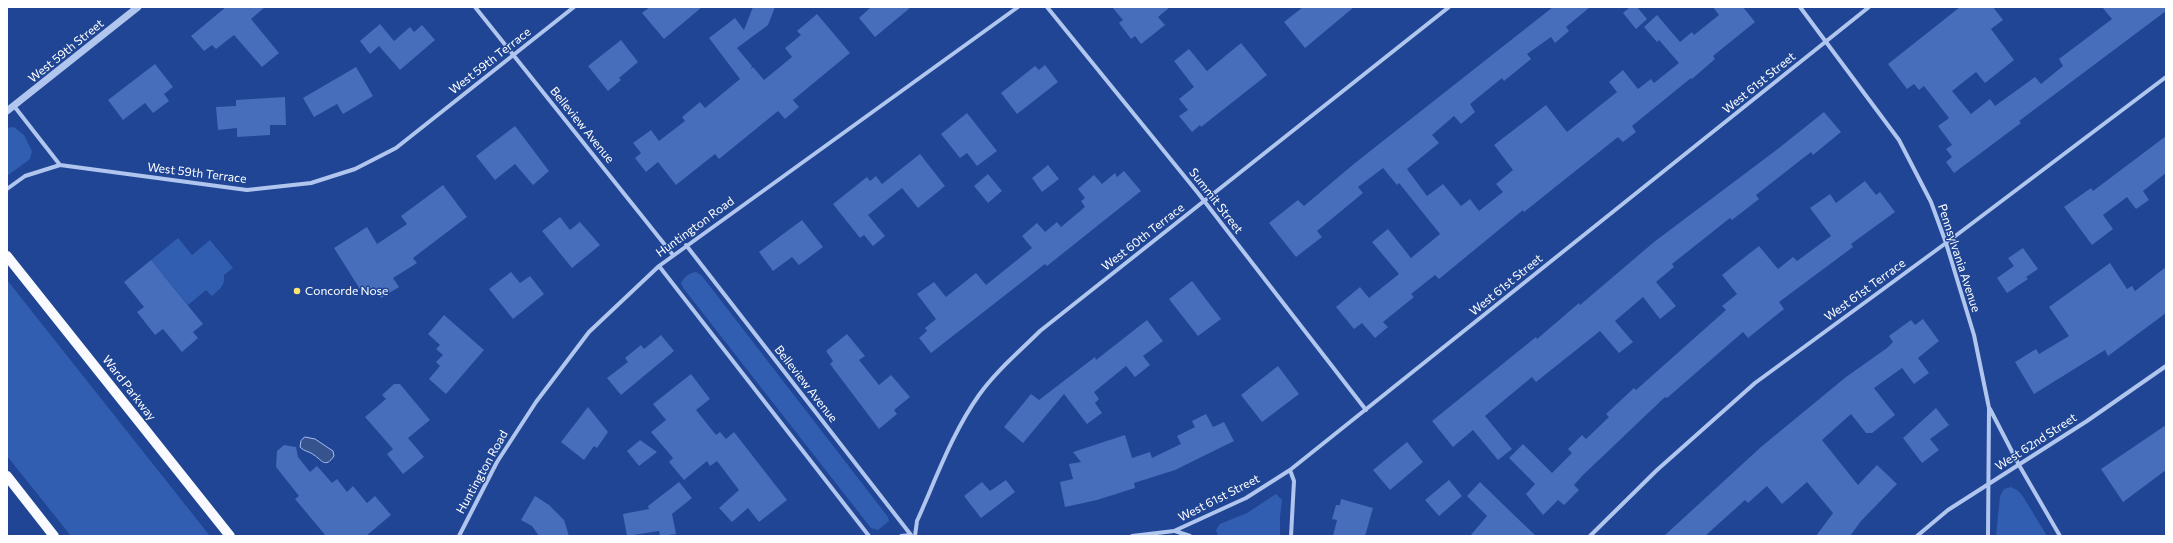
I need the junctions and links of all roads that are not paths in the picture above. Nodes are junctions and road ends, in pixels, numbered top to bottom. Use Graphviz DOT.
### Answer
graph roads {
  1 [pos="138,7"];
  2 [pos="476,7"];
  3 [pos="574,7"];
  4 [pos="1018,7"];
  5 [pos="1047,7"];
  6 [pos="1449,7"];
  7 [pos="1800,7"];
  8 [pos="1869,7"];
  9 [pos="1827,41"];
  10 [pos="514,55"];
  11 [pos="2166,77"];
  12 [pos="14,106"];
  13 [pos="7,111"];
  14 [pos="60,165"];
  15 [pos="7,189"];
  16 [pos="1204,201"];
  17 [pos="1946,243"];
  18 [pos="686,245"];
  19 [pos="673,255"];
  20 [pos="7,256"];
  21 [pos="658,266"];
  22 [pos="2166,366"];
  23 [pos="1989,408"];
  24 [pos="1366,410"];
  25 [pos="2019,465"];
  26 [pos="1290,470"];
  27 [pos="7,476"];
  28 [pos="1987,486"];
  29 [pos="1174,531"];
  30 [pos="54,536"];
  31 [pos="230,536"];
  32 [pos="459,536"];
  33 [pos="869,536"];
  34 [pos="901,536"];
  35 [pos="913,536"];
  36 [pos="1132,536"];
  37 [pos="1190,536"];
  38 [pos="1291,536"];
  39 [pos="1590,536"];
  40 [pos="1918,536"];
  41 [pos="1988,536"];
  42 [pos="2060,536"];
  1 -- 12 [label="street, West 59th Street"];
  2 -- 10 [label="street, Belleview Avenue"];
  3 -- 10 [label="street, West 59th Terrace"];
  4 -- 18 [label="street, Huntington Road"];
  5 -- 16 [label="street, Summit Street"];
  6 -- 16 [label="street, West 60th Terrace"];
  7 -- 9 [label="street, Pennsylvania Avenue"];
  8 -- 9 [label="street, West 61st Street"];
  9 -- 17 [label="street, Pennsylvania Avenue"];
  9 -- 24 [label="street, West 61st Street"];
  10 -- 14 [label="street, West 59th Terrace"];
  10 -- 19 [label="street, Belleview Avenue"];
  11 -- 17 [label="street, West 61st Terrace"];
  12 -- 13 [label="street, West 59th Street"];
  12 -- 14 [label="street"];
  14 -- 15 [label="street, West 59th Terrace"];
  16 -- 24 [label="street, Summit Street"];
  16 -- 35 [label="street, West 60th Terrace"];
  17 -- 23 [label="street, Pennsylvania Avenue"];
  17 -- 39 [label="street, West 61st Terrace"];
  18 -- 19 [label="street, Huntington Road"];
  18 -- 35 [label="street, Belleview Avenue"];
  19 -- 21 [label="street, Huntington Road"];
  20 -- 31 [label="main road, Ward Parkway"];
  21 -- 32 [label="street, Huntington Road"];
  21 -- 33 [label="street"];
  22 -- 25 [label="street, West 62nd Street"];
  23 -- 25 [label="street, Pennsylvania Avenue"];
  23 -- 28 [label="street, Pennsylvania Avenue"];
  24 -- 26 [label="street, West 61st Street"];
  25 -- 28 [label="street, West 62nd Street"];
  25 -- 42 [label="street, Pennsylvania Avenue"];
  26 -- 29 [label="street, West 61st Street"];
  26 -- 38 [label="street"];
  27 -- 30 [label="main road"];
  28 -- 40 [label="street, West 62nd Street"];
  28 -- 41 [label="street, Pennsylvania Avenue"];
  29 -- 36 [label="street, West 61st Street"];
  29 -- 37 [label="street"];
  34 -- 35 [label="street"];
}
